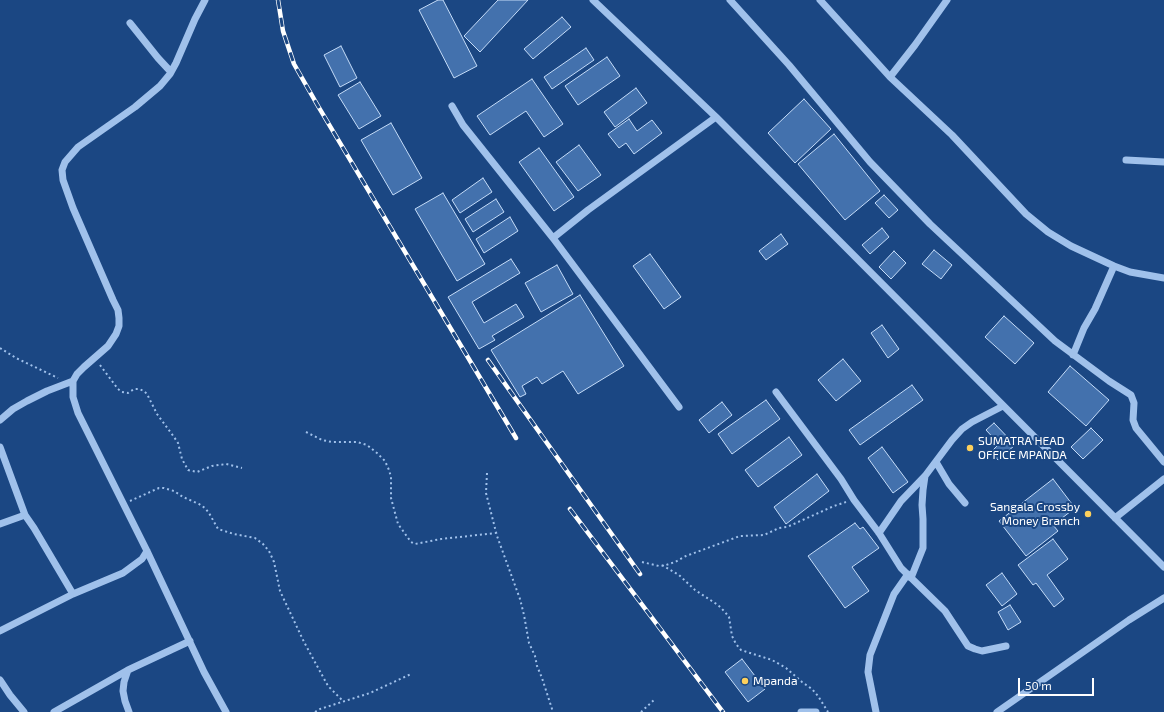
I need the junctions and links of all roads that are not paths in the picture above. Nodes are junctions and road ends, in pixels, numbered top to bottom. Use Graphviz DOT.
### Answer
graph roads {
  1 [pos="205,0"];
  2 [pos="593,0"];
  3 [pos="730,0"];
  4 [pos="820,0"];
  5 [pos="947,0"];
  6 [pos="130,23"];
  7 [pos="171,72"];
  8 [pos="890,77"];
  9 [pos="452,106"];
  10 [pos="716,117"];
  11 [pos="1126,160"];
  12 [pos="1164,162"];
  13 [pos="553,238"];
  14 [pos="1114,266"];
  15 [pos="1164,278"];
  16 [pos="1073,355"];
  17 [pos="73,381"];
  18 [pos="776,392"];
  19 [pos="1003,406"];
  20 [pos="679,407"];
  21 [pos="1,418"];
  22 [pos="0,447"];
  23 [pos="936,462"];
  24 [pos="1164,462"];
  25 [pos="925,476"];
  26 [pos="1164,479"];
  27 [pos="965,504"];
  28 [pos="25,515"];
  29 [pos="1115,518"];
  30 [pos="0,524"];
  31 [pos="879,533"];
  32 [pos="147,551"];
  33 [pos="1164,567"];
  34 [pos="909,576"];
  35 [pos="73,594"];
  36 [pos="1164,598"];
  37 [pos="0,631"];
  38 [pos="190,641"];
  39 [pos="1006,646"];
  40 [pos="128,670"];
  41 [pos="0,680"];
  42 [pos="24,712"];
  43 [pos="54,712"];
  44 [pos="129,712"];
  45 [pos="226,712"];
  46 [pos="800,712"];
  47 [pos="816,712"];
  48 [pos="876,712"];
  49 [pos="997,712"];
  1 -- 7 [label="street"];
  2 -- 10 [label="street"];
  3 -- 16 [label="street"];
  4 -- 8 [label="street"];
  5 -- 8 [label="street"];
  6 -- 7 [label="street"];
  7 -- 17 [label="street"];
  8 -- 14 [label="street"];
  9 -- 13 [label="street"];
  10 -- 13 [label="street"];
  10 -- 19 [label="street"];
  11 -- 12 [label="street"];
  13 -- 20 [label="street"];
  14 -- 15 [label="street"];
  14 -- 16 [label="street"];
  16 -- 24 [label="street"];
  17 -- 21 [label="street"];
  17 -- 32 [label="street"];
  18 -- 31 [label="street"];
  19 -- 23 [label="street"];
  19 -- 29 [label="street"];
  22 -- 28 [label="street"];
  23 -- 25 [label="street"];
  23 -- 27 [label="street"];
  25 -- 31 [label="street"];
  25 -- 34 [label="street"];
  26 -- 29 [label="street"];
  28 -- 30 [label="street"];
  28 -- 35 [label="street"];
  29 -- 33 [label="street"];
  31 -- 34 [label="street"];
  32 -- 35 [label="street"];
  32 -- 38 [label="street"];
  34 -- 39 [label="street"];
  34 -- 48 [label="street"];
  35 -- 37 [label="street"];
  36 -- 49 [label="street"];
  38 -- 40 [label="street"];
  38 -- 45 [label="street"];
  40 -- 43 [label="street"];
  40 -- 44 [label="street"];
  41 -- 42 [label="street"];
  46 -- 47 [label="street"];
}
